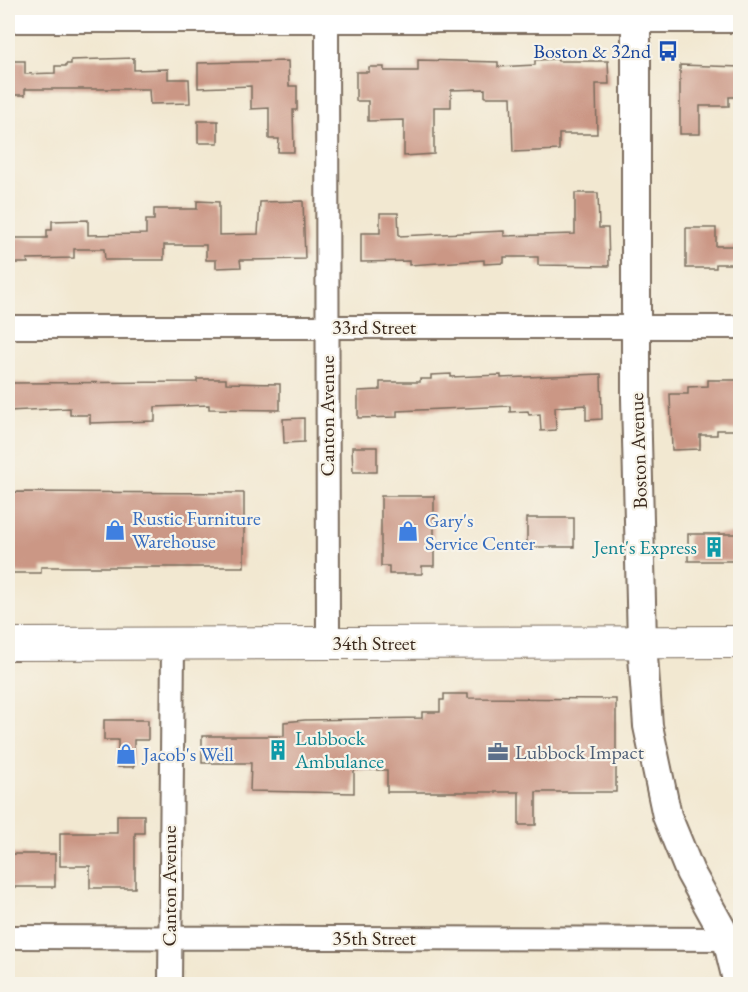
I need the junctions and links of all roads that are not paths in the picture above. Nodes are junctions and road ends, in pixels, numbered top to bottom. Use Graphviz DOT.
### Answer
graph roads {
  1 [pos="327,12"];
  2 [pos="636,13"];
  3 [pos="8,18"];
  4 [pos="741,18"];
  5 [pos="8,327"];
  6 [pos="327,327"];
  7 [pos="636,327"];
  8 [pos="741,327"];
  9 [pos="642,642"];
  10 [pos="741,642"];
  11 [pos="8,644"];
  12 [pos="173,644"];
  13 [pos="328,644"];
  14 [pos="8,937"];
  15 [pos="170,938"];
  16 [pos="734,939"];
  17 [pos="170,984"];
  18 [pos="738,984"];
  1 -- 2 [label="street"];
  1 -- 3 [label="street"];
  1 -- 6 [label="street, Canton Avenue"];
  2 -- 4 [label="street"];
  2 -- 7 [label="street, Boston Avenue"];
  5 -- 6 [label="street, 33rd Street"];
  6 -- 7 [label="street, 33rd Street"];
  6 -- 13 [label="street, Canton Avenue"];
  7 -- 8 [label="street, 33rd Street"];
  7 -- 9 [label="street, Boston Avenue"];
  9 -- 10 [label="main road, 34th Street"];
  9 -- 13 [label="main road, 34th Street"];
  9 -- 16 [label="street, Boston Avenue"];
  11 -- 12 [label="main road, 34th Street"];
  12 -- 13 [label="main road, 34th Street"];
  12 -- 15 [label="street, Canton Avenue"];
  14 -- 15 [label="street, 35th Street"];
  15 -- 16 [label="street, 35th Street"];
  15 -- 17 [label="street, Canton Avenue"];
  16 -- 18 [label="street, Boston Avenue"];
}
